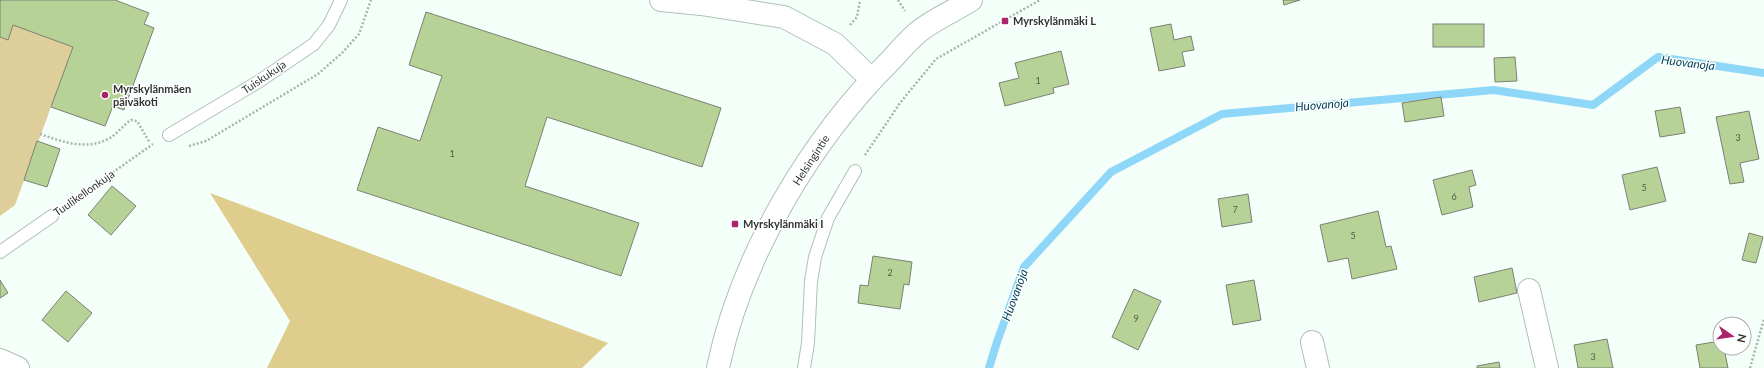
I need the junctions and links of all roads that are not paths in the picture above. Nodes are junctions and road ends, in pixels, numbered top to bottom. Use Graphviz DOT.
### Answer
graph roads {
  1 [pos="341,0"];
  2 [pos="661,0"];
  3 [pos="971,0"];
  4 [pos="784,8"];
  5 [pos="872,79"];
  6 [pos="169,135"];
  7 [pos="854,171"];
  8 [pos="52,216"];
  9 [pos="0,252"];
  10 [pos="1529,290"];
  11 [pos="1312,342"];
  12 [pos="0,360"];
  13 [pos="18,368"];
  14 [pos="718,368"];
  15 [pos="804,368"];
  16 [pos="1318,368"];
  17 [pos="1547,368"];
  1 -- 6 [label="lane, Tuiskukuja"];
  2 -- 4 [label="street"];
  3 -- 5 [label="street, Helsingintie"];
  4 -- 5 [label="street"];
  5 -- 14 [label="street, Helsingintie"];
  7 -- 15 [label="lane"];
  8 -- 9 [label="lane, Tuulikellonkuja"];
  10 -- 17 [label="street"];
  11 -- 16 [label="street"];
  12 -- 13 [label="street"];
}
